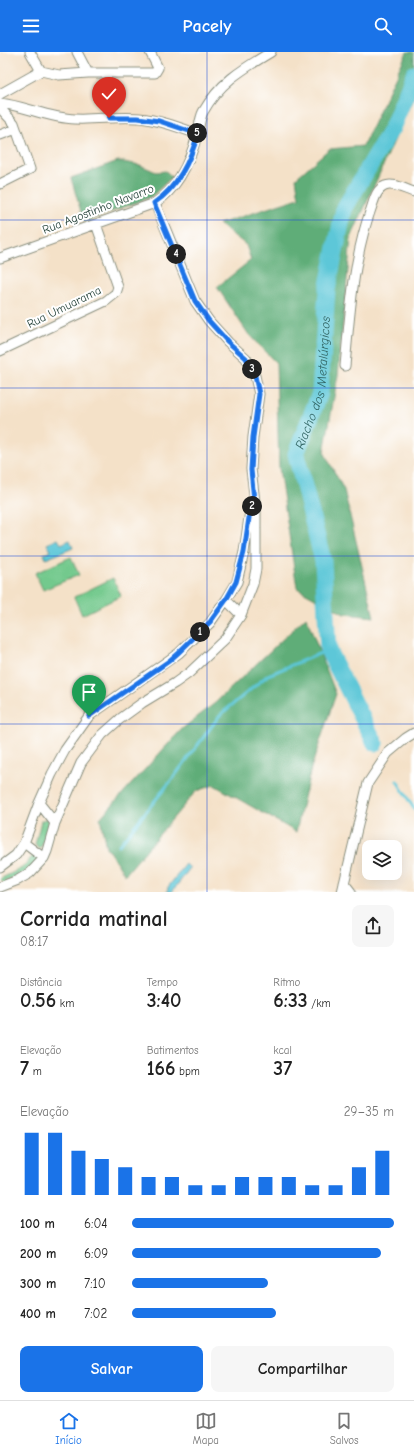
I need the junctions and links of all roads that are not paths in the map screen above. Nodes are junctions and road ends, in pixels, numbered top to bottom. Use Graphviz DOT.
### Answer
graph roads {
  1 [pos="30,52"];
  2 [pos="77,52"];
  3 [pos="150,52"];
  4 [pos="271,52"];
  5 [pos="41,71"];
  6 [pos="88,73"];
  7 [pos="0,94"];
  8 [pos="0,103"];
  9 [pos="0,108"];
  10 [pos="16,129"];
  11 [pos="198,134"];
  12 [pos="0,135"];
  13 [pos="0,184"];
  14 [pos="414,192"];
  15 [pos="154,203"];
  16 [pos="96,224"];
  17 [pos="0,258"];
  18 [pos="0,351"];
  19 [pos="345,366"];
  20 [pos="254,500"];
  21 [pos="226,600"];
  22 [pos="240,615"];
  23 [pos="414,734"];
  24 [pos="39,803"];
  25 [pos="55,823"];
  26 [pos="24,843"];
  27 [pos="44,858"];
  28 [pos="0,867"];
  29 [pos="0,888"];
  30 [pos="343,888"];
  31 [pos="351,892"];
  1 -- 5 [label="street"];
  2 -- 6 [label="street"];
  3 -- 6 [label="street"];
  4 -- 11 [label="street, Rua Agostinho Navarro"];
  5 -- 6 [label="street"];
  5 -- 7 [label="street"];
  8 -- 11 [label="street"];
  9 -- 10 [label="street"];
  10 -- 12 [label="street"];
  10 -- 13 [label="street"];
  11 -- 15 [label="street, Rua Agostinho Navarro"];
  14 -- 19 [label="street"];
  15 -- 16 [label="street, Rua Agostinho Navarro"];
  15 -- 20 [label="street"];
  16 -- 17 [label="street, Rua Agostinho Navarro"];
  16 -- 18 [label="street, Rua Umuarama"];
  20 -- 21 [label="street"];
  20 -- 22 [label="street"];
  21 -- 22 [label="street"];
  21 -- 24 [label="street"];
  22 -- 25 [label="street"];
  23 -- 30 [label="street"];
  24 -- 25 [label="street"];
  24 -- 26 [label="street"];
  25 -- 27 [label="street"];
  26 -- 27 [label="street"];
  26 -- 28 [label="street"];
  27 -- 29 [label="street"];
  30 -- 31 [label="street"];
}
